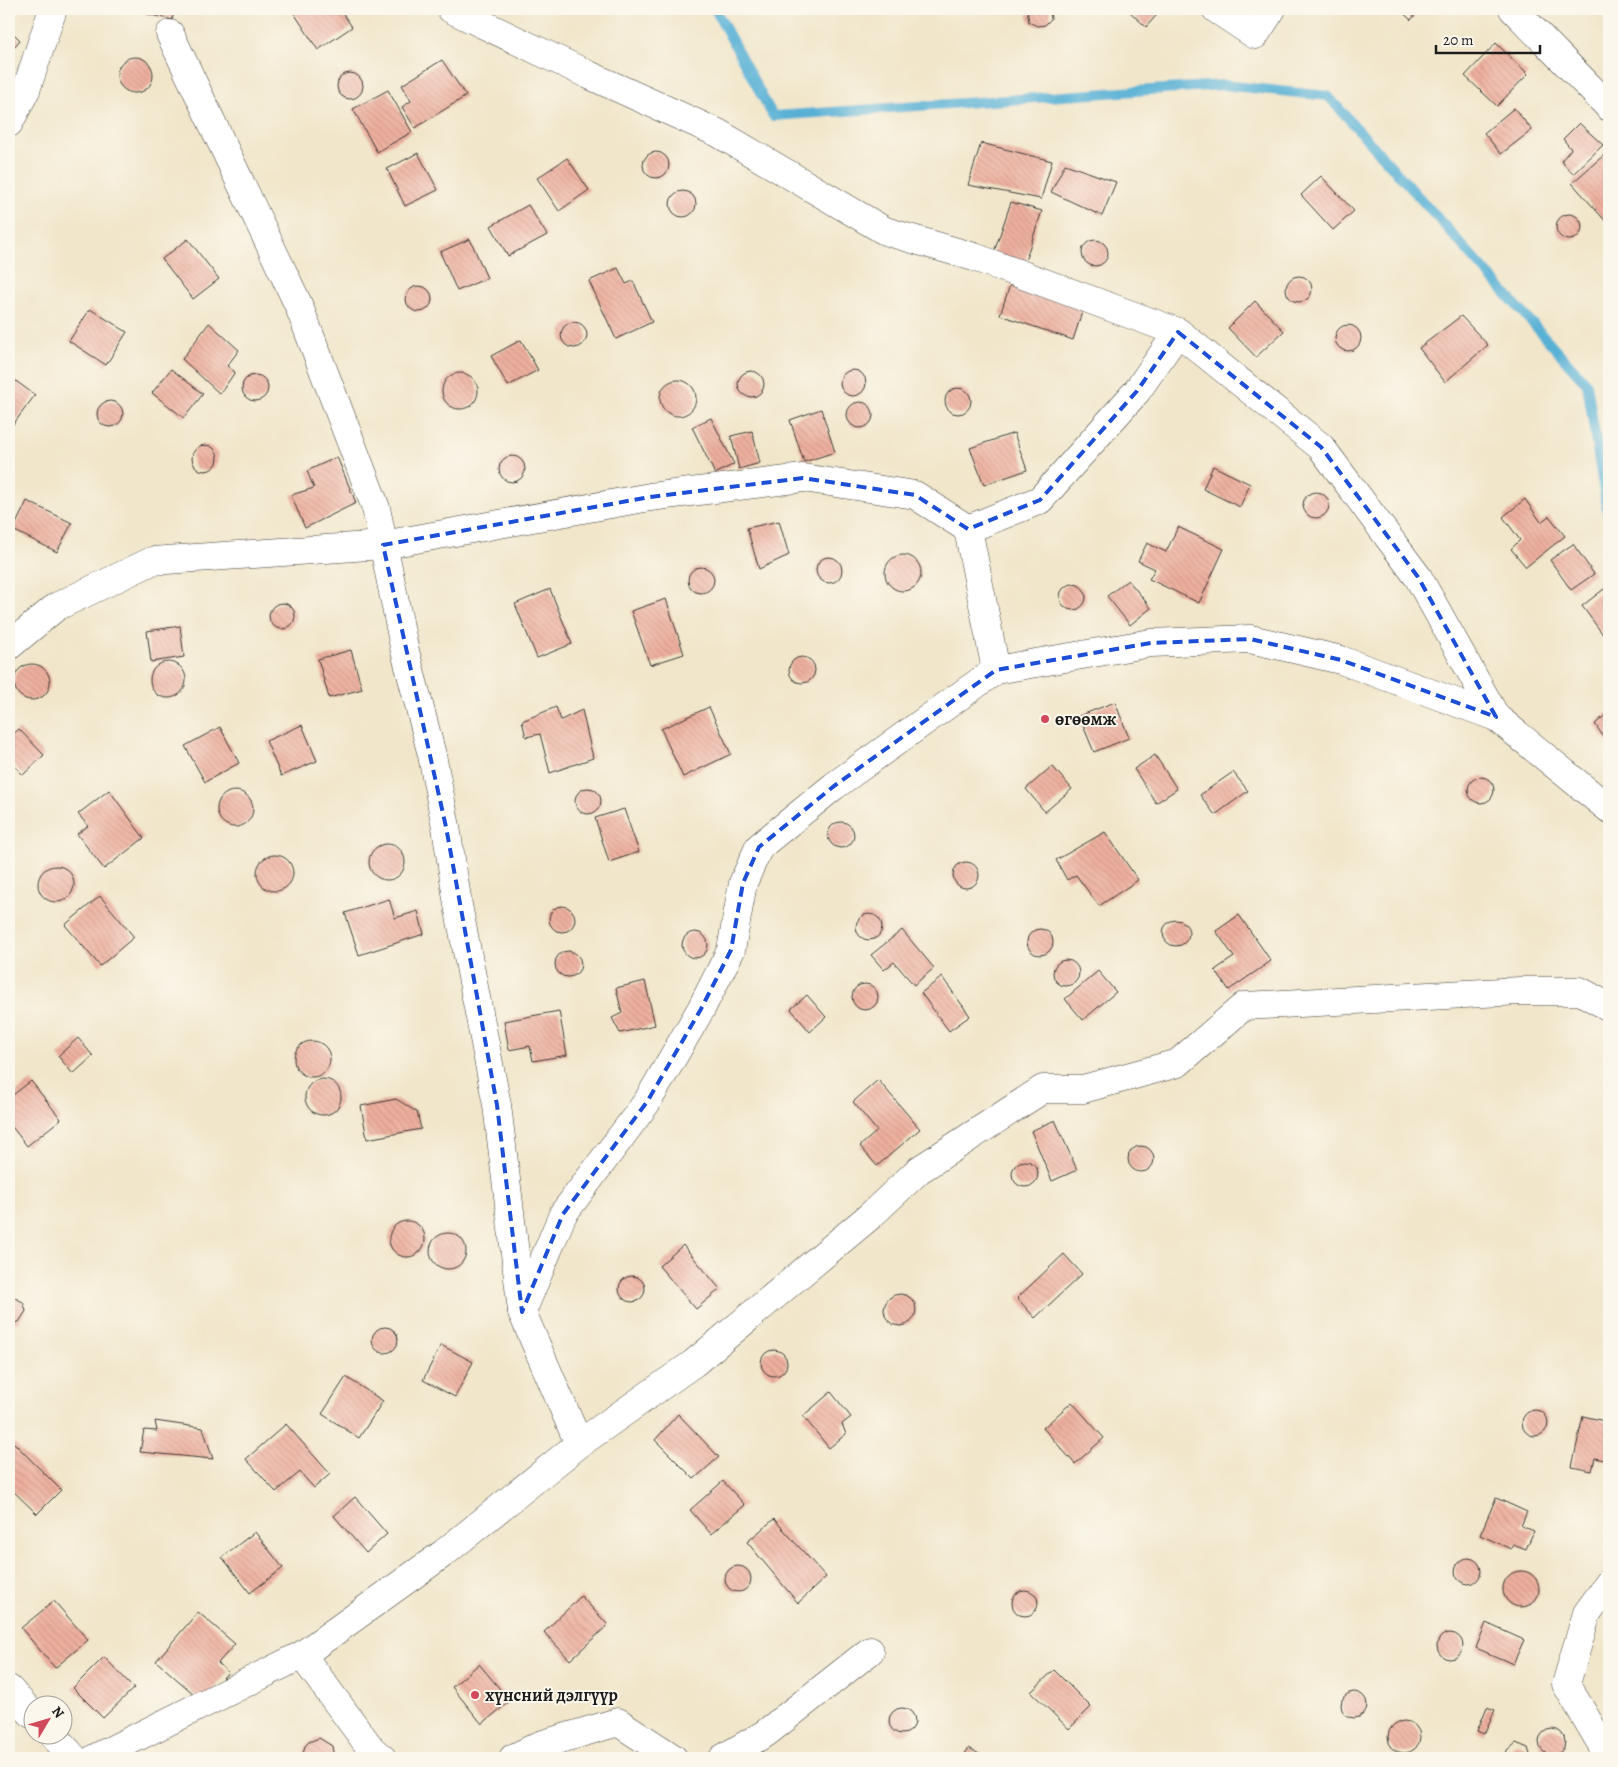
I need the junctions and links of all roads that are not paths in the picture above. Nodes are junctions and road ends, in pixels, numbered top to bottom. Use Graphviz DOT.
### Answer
graph roads {
  1 [pos="53,9"];
  2 [pos="451,9"];
  3 [pos="1216,9"];
  4 [pos="1272,9"];
  5 [pos="1513,9"];
  6 [pos="170,34"];
  7 [pos="1609,107"];
  8 [pos="9,123"];
  9 [pos="1178,332"];
  10 [pos="968,529"];
  11 [pos="383,545"];
  12 [pos="9,646"];
  13 [pos="996,670"];
  14 [pos="1496,717"];
  15 [pos="1609,809"];
  16 [pos="1609,1008"];
  17 [pos="522,1312"];
  18 [pos="579,1444"];
  19 [pos="1609,1583"];
  20 [pos="870,1651"];
  21 [pos="302,1655"];
  22 [pos="9,1689"];
  23 [pos="22,1703"];
  24 [pos="61,1744"];
  25 [pos="1609,1757"];
  26 [pos="74,1758"];
  27 [pos="96,1758"];
  28 [pos="382,1758"];
  29 [pos="513,1758"];
  30 [pos="673,1758"];
  31 [pos="723,1758"];
  1 -- 8 [label="street"];
  2 -- 9 [label="street"];
  3 -- 4 [label="street"];
  5 -- 7 [label="street"];
  6 -- 11 [label="street"];
  9 -- 10 [label="street"];
  9 -- 14 [label="street"];
  10 -- 11 [label="street"];
  10 -- 13 [label="street"];
  11 -- 12 [label="street"];
  11 -- 17 [label="street"];
  13 -- 14 [label="street"];
  13 -- 17 [label="street"];
  14 -- 15 [label="street"];
  16 -- 18 [label="street"];
  17 -- 18 [label="street"];
  18 -- 21 [label="street"];
  19 -- 25 [label="street"];
  20 -- 31 [label="street"];
  21 -- 27 [label="street"];
  21 -- 28 [label="street"];
  22 -- 23 [label="street"];
  24 -- 26 [label="street"];
  29 -- 30 [label="street"];
}
